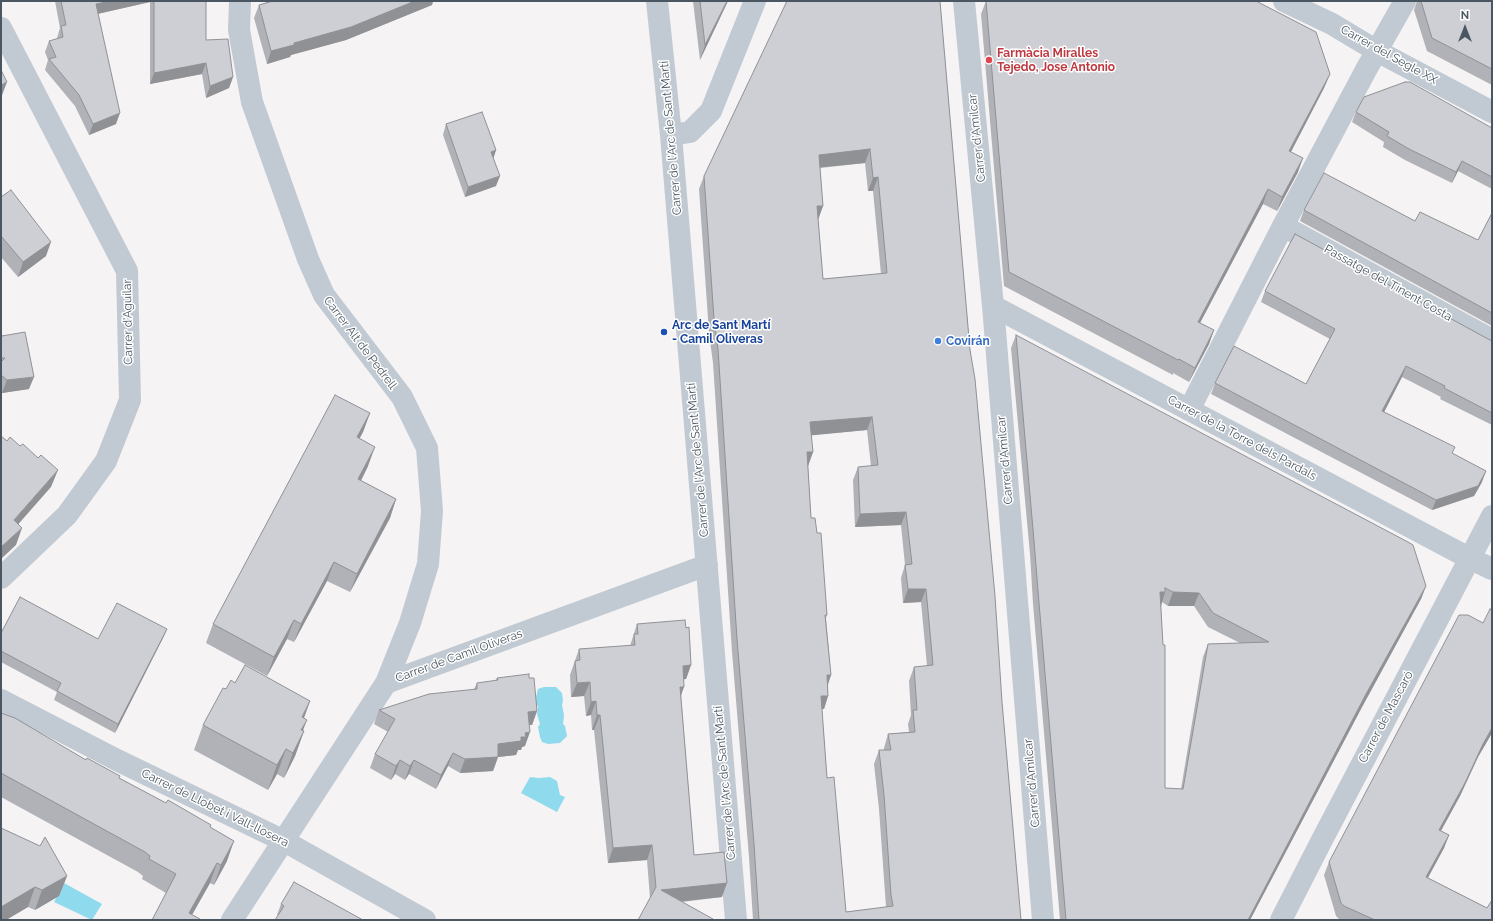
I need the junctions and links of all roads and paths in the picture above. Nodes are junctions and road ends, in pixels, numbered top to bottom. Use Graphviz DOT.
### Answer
graph roads {
  1 [pos="240,1"];
  2 [pos="657,1"];
  3 [pos="755,1"];
  4 [pos="964,1"];
  5 [pos="1284,1"];
  6 [pos="1405,1"];
  7 [pos="1,28"];
  8 [pos="1377,50"];
  9 [pos="1492,112"];
  10 [pos="671,135"];
  11 [pos="1283,226"];
  12 [pos="993,306"];
  13 [pos="1492,340"];
  14 [pos="1189,410"];
  15 [pos="1492,516"];
  16 [pos="1469,558"];
  17 [pos="707,565"];
  18 [pos="1492,569"];
  19 [pos="1,578"];
  20 [pos="386,683"];
  21 [pos="1,700"];
  22 [pos="284,841"];
  23 [pos="1288,918"];
  24 [pos="232,920"];
  25 [pos="425,920"];
  26 [pos="736,920"];
  27 [pos="1043,920"];
  1 -- 20 [label="street, Carrer Alt de Pedrell"];
  2 -- 10 [label="street, Carrer de l'Arc de Sant Martí"];
  3 -- 10 [label="street"];
  4 -- 12 [label="street, Carrer d'Amílcar"];
  5 -- 8 [label="street, Carrer del Segle XX"];
  6 -- 8 [label="street"];
  7 -- 19 [label="street, Carrer d'Aguilar"];
  8 -- 9 [label="street, Carrer del Segle XX"];
  8 -- 11 [label="street"];
  10 -- 17 [label="street, Carrer de l'Arc de Sant Martí"];
  11 -- 13 [label="street, Passatge del Tinent Costa"];
  11 -- 14 [label="street"];
  12 -- 14 [label="street, Carrer de la Torre dels Pardals"];
  12 -- 27 [label="street, Carrer d'Amílcar"];
  14 -- 16 [label="street, Carrer de la Torre dels Pardals"];
  15 -- 16 [label="street, Carrer de Mascaró"];
  16 -- 18 [label="street, Carrer de la Torre dels Pardals"];
  16 -- 23 [label="street, Carrer de Mascaró"];
  17 -- 20 [label="street, Carrer de Camil Oliveras"];
  17 -- 26 [label="street, Carrer de l'Arc de Sant Martí"];
  20 -- 22 [label="street, Carrer de Camil Oliveras"];
  21 -- 22 [label="street, Carrer de Llobet i Vall-llosera"];
  22 -- 24 [label="street, Carrer de Camil Oliveras"];
  22 -- 25 [label="street, Carrer de Llobet i Vall-llosera"];
}
